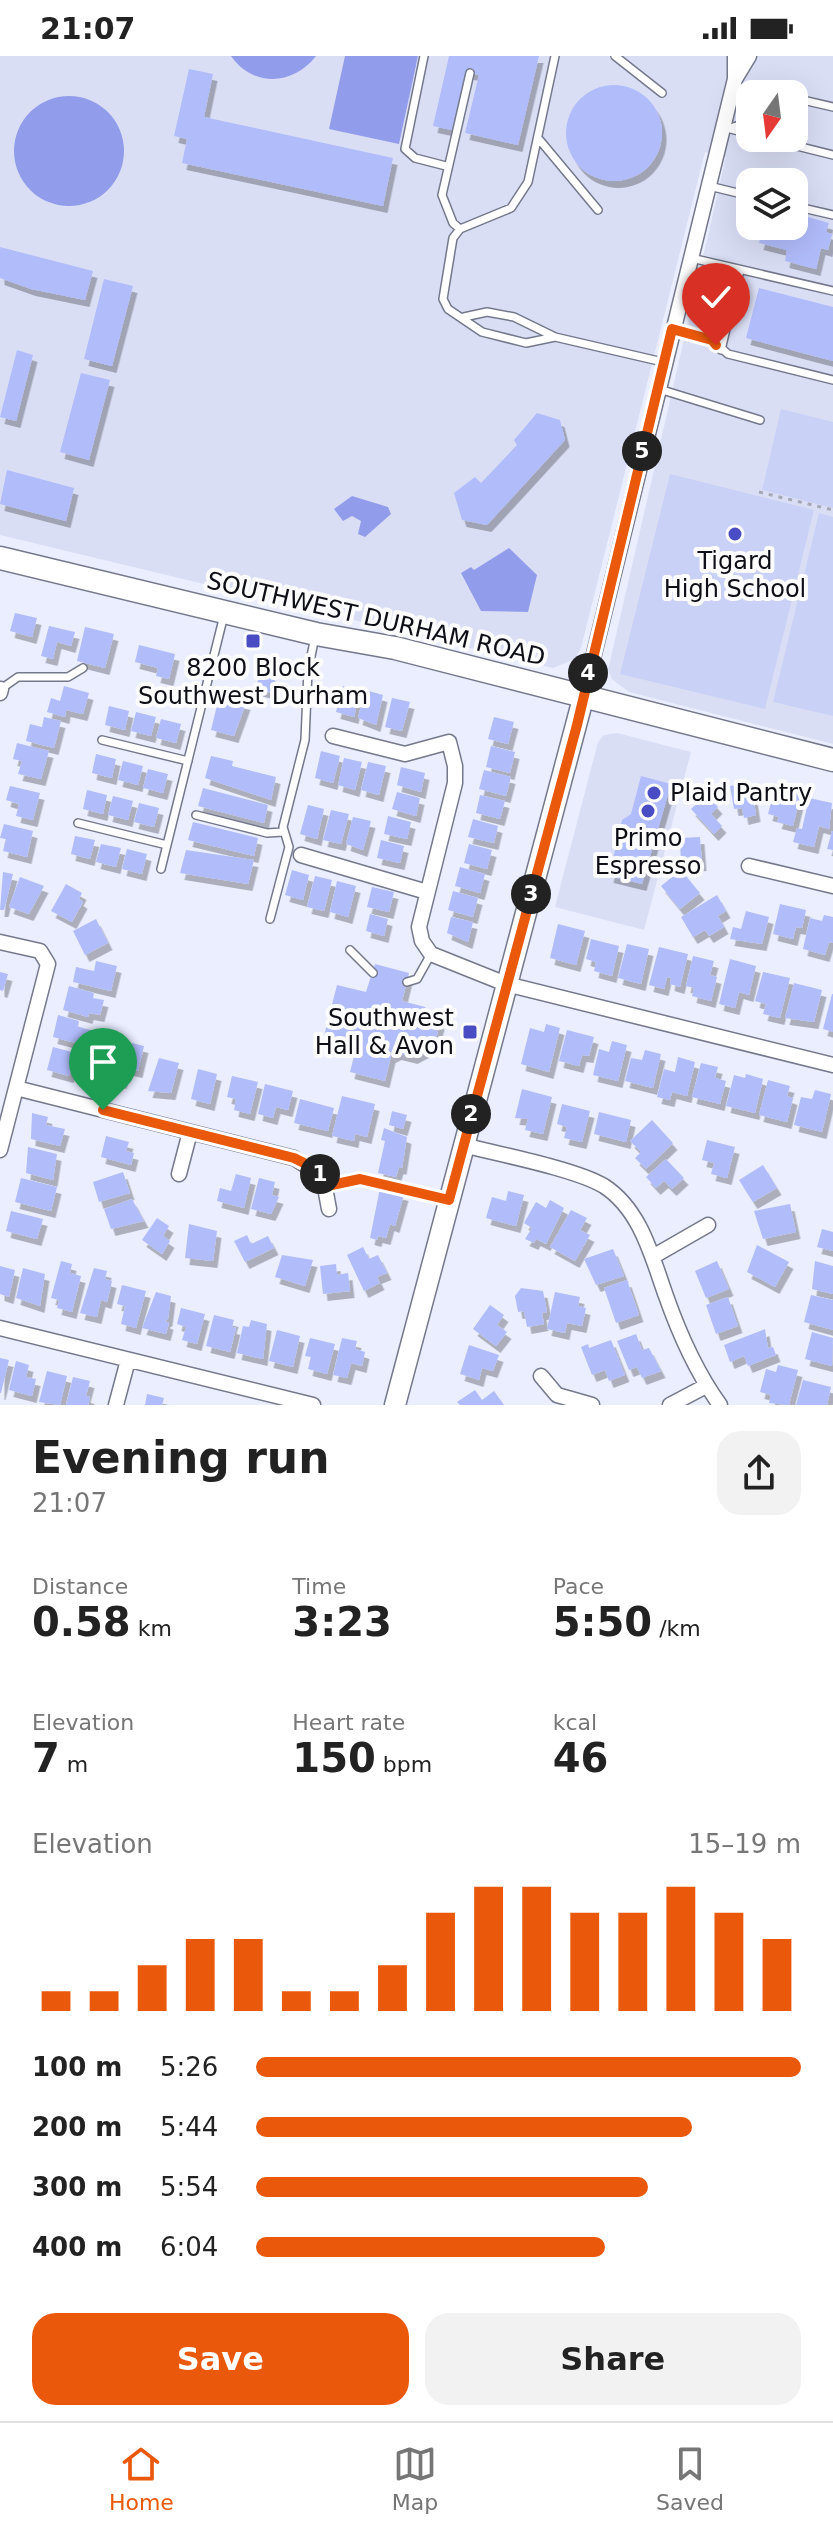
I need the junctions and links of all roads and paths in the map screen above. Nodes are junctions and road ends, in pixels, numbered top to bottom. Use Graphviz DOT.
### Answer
graph roads {
  1 [pos="424,56"];
  2 [pos="555,56"];
  3 [pos="615,56"];
  4 [pos="735,56"];
  5 [pos="749,56"];
  6 [pos="470,73"];
  7 [pos="735,79"];
  8 [pos="736,91"];
  9 [pos="662,93"];
  10 [pos="730,96"];
  11 [pos="808,101"];
  12 [pos="833,107"];
  13 [pos="736,125"];
  14 [pos="723,127"];
  15 [pos="736,130"];
  16 [pos="538,138"];
  17 [pos="808,149"];
  18 [pos="833,155"];
  19 [pos="446,166"];
  20 [pos="708,186"];
  21 [pos="736,193"];
  22 [pos="808,209"];
  23 [pos="598,210"];
  24 [pos="833,215"];
  25 [pos="460,229"];
  26 [pos="690,257"];
  27 [pos="740,270"];
  28 [pos="833,291"];
  29 [pos="464,317"];
  30 [pos="672,329"];
  31 [pos="555,337"];
  32 [pos="721,350"];
  33 [pos="663,362"];
  34 [pos="833,380"];
  35 [pos="657,388"];
  36 [pos="760,420"];
  37 [pos="759,492"];
  38 [pos="833,510"];
  39 [pos="0,558"];
  40 [pos="224,612"];
  41 [pos="316,634"];
  42 [pos="83,668"];
  43 [pos="0,691"];
  44 [pos="584,695"];
  45 [pos="333,736"];
  46 [pos="102,740"];
  47 [pos="833,760"];
  48 [pos="188,761"];
  49 [pos="196,815"];
  50 [pos="78,823"];
  51 [pos="283,832"];
  52 [pos="167,845"];
  53 [pos="301,855"];
  54 [pos="749,866"];
  55 [pos="161,869"];
  56 [pos="833,886"];
  57 [pos="427,892"];
  58 [pos="270,919"];
  59 [pos="0,942"];
  60 [pos="350,950"];
  61 [pos="431,954"];
  62 [pos="373,973"];
  63 [pos="407,982"];
  64 [pos="506,984"];
  65 [pos="833,1065"];
  66 [pos="16,1088"];
  67 [pos="190,1132"];
  68 [pos="463,1145"];
  69 [pos="0,1150"];
  70 [pos="179,1174"];
  71 [pos="327,1186"];
  72 [pos="449,1200"];
  73 [pos="329,1209"];
  74 [pos="708,1225"];
  75 [pos="654,1256"];
  76 [pos="0,1328"];
  77 [pos="128,1360"];
  78 [pos="541,1376"];
  79 [pos="706,1386"];
  80 [pos="116,1405"];
  81 [pos="313,1405"];
  82 [pos="395,1405"];
  83 [pos="592,1405"];
  84 [pos="670,1405"];
  85 [pos="720,1405"];
  1 -- 19 [label="lane"];
  2 -- 16 [label="lane"];
  3 -- 9 [label="lane"];
  4 -- 7 [label="street"];
  5 -- 7 [label="street"];
  6 -- 19 [label="lane"];
  7 -- 10 [label="street"];
  8 -- 10 [label="lane"];
  10 -- 14 [label="street"];
  11 -- 12 [label="lane"];
  13 -- 14 [label="lane"];
  14 -- 15 [label="lane"];
  14 -- 20 [label="street"];
  16 -- 23 [label="lane"];
  16 -- 25 [label="lane"];
  17 -- 18 [label="lane"];
  19 -- 25 [label="lane"];
  20 -- 21 [label="lane"];
  20 -- 26 [label="street"];
  22 -- 24 [label="lane"];
  25 -- 29 [label="lane"];
  26 -- 27 [label="lane"];
  26 -- 30 [label="street"];
  27 -- 28 [label="lane"];
  27 -- 32 [label="lane"];
  29 -- 31 [label="lane"];
  29 -- 31 [label="lane"];
  30 -- 32 [label="lane"];
  30 -- 33 [label="street"];
  31 -- 33 [label="lane"];
  32 -- 34 [label="lane"];
  33 -- 35 [label="street"];
  35 -- 36 [label="lane"];
  35 -- 44 [label="street"];
  37 -- 38 [label="path"];
  39 -- 40 [label="main road, SOUTHWEST DURHAM ROAD"];
  40 -- 41 [label="main road, SOUTHWEST DURHAM ROAD"];
  40 -- 48 [label="lane"];
  41 -- 44 [label="main road, SOUTHWEST DURHAM ROAD"];
  41 -- 51 [label="lane"];
  42 -- 43 [label="lane"];
  44 -- 47 [label="main road, SOUTHWEST DURHAM ROAD"];
  44 -- 64 [label="main road"];
  45 -- 57 [label="street"];
  46 -- 48 [label="lane"];
  48 -- 52 [label="lane"];
  49 -- 51 [label="lane"];
  50 -- 52 [label="lane"];
  51 -- 58 [label="lane"];
  52 -- 55 [label="lane"];
  53 -- 57 [label="street"];
  54 -- 56 [label="street"];
  57 -- 61 [label="street"];
  59 -- 66 [label="street"];
  60 -- 62 [label="lane"];
  61 -- 63 [label="lane"];
  61 -- 64 [label="street"];
  64 -- 65 [label="street"];
  64 -- 68 [label="main road"];
  66 -- 67 [label="street"];
  66 -- 69 [label="street"];
  67 -- 70 [label="street"];
  67 -- 71 [label="street"];
  68 -- 72 [label="main road"];
  68 -- 75 [label="street"];
  71 -- 72 [label="path"];
  71 -- 73 [label="street"];
  72 -- 82 [label="main road"];
  74 -- 75 [label="street"];
  75 -- 79 [label="street"];
  76 -- 77 [label="street"];
  77 -- 80 [label="street"];
  77 -- 81 [label="street"];
  78 -- 83 [label="street"];
  79 -- 84 [label="street"];
  79 -- 85 [label="street"];
}
